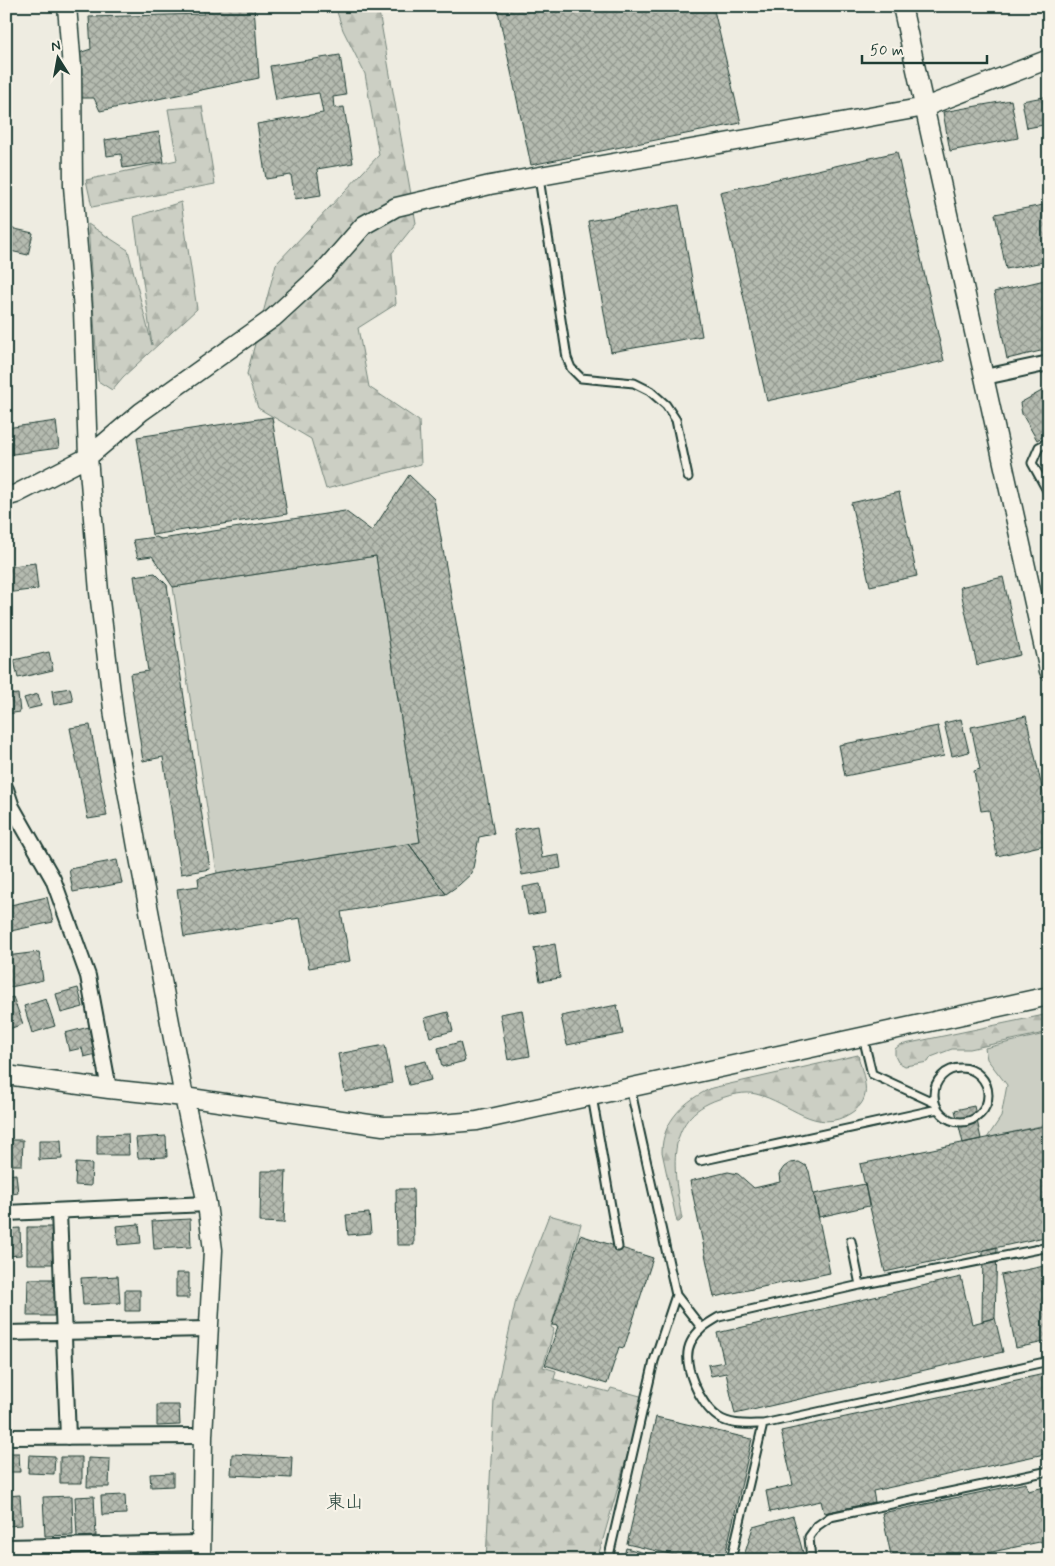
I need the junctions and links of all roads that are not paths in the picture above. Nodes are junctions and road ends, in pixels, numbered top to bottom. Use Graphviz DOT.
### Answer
graph roads {
  1 [pos="67,6"];
  2 [pos="902,6"];
  3 [pos="1049,59"];
  4 [pos="925,107"];
  5 [pos="539,177"];
  6 [pos="1049,363"];
  7 [pos="985,377"];
  8 [pos="1049,442"];
  9 [pos="88,457"];
  10 [pos="688,477"];
  11 [pos="1049,494"];
  12 [pos="6,497"];
  13 [pos="1049,671"];
  14 [pos="6,789"];
  15 [pos="1049,996"];
  16 [pos="863,1036"];
  17 [pos="6,1076"];
  18 [pos="630,1087"];
  19 [pos="108,1089"];
  20 [pos="592,1096"];
  21 [pos="184,1097"];
  22 [pos="937,1106"];
  23 [pos="700,1161"];
  24 [pos="207,1204"];
  25 [pos="59,1212"];
  26 [pos="6,1214"];
  27 [pos="851,1241"];
  28 [pos="618,1247"];
  29 [pos="1049,1247"];
  30 [pos="860,1285"];
  31 [pos="676,1295"];
  32 [pos="701,1327"];
  33 [pos="209,1329"];
  34 [pos="6,1333"];
  35 [pos="64,1333"];
  36 [pos="1049,1361"];
  37 [pos="763,1424"];
  38 [pos="203,1436"];
  39 [pos="6,1437"];
  40 [pos="68,1437"];
  41 [pos="1049,1471"];
  42 [pos="116,1544"];
  43 [pos="6,1547"];
  44 [pos="201,1551"];
  45 [pos="119,1560"];
  46 [pos="608,1560"];
  47 [pos="731,1560"];
  48 [pos="811,1560"];
  1 -- 9 [label="street"];
  2 -- 4 [label="street"];
  3 -- 4 [label="street"];
  4 -- 5 [label="street"];
  4 -- 7 [label="street"];
  5 -- 9 [label="street"];
  5 -- 10 [label="lane"];
  6 -- 7 [label="street"];
  7 -- 13 [label="street"];
  8 -- 11 [label="lane"];
  9 -- 12 [label="street"];
  9 -- 21 [label="street"];
  14 -- 19 [label="street"];
  15 -- 16 [label="street"];
  16 -- 18 [label="street"];
  16 -- 22 [label="lane"];
  17 -- 19 [label="street"];
  18 -- 20 [label="street"];
  18 -- 31 [label="lane"];
  19 -- 21 [label="street"];
  20 -- 21 [label="street"];
  20 -- 28 [label="lane"];
  21 -- 24 [label="street"];
  22 -- 22 [label="lane"];
  22 -- 23 [label="lane"];
  24 -- 25 [label="street"];
  24 -- 33 [label="street"];
  25 -- 26 [label="street"];
  25 -- 35 [label="street"];
  27 -- 30 [label="lane"];
  29 -- 30 [label="lane"];
  30 -- 32 [label="lane"];
  31 -- 32 [label="lane"];
  31 -- 46 [label="lane"];
  32 -- 37 [label="lane"];
  33 -- 35 [label="street"];
  33 -- 38 [label="street"];
  34 -- 35 [label="street"];
  35 -- 40 [label="street"];
  36 -- 37 [label="lane"];
  37 -- 47 [label="lane"];
  38 -- 40 [label="street"];
  38 -- 44 [label="street"];
  39 -- 40 [label="street"];
  41 -- 48 [label="lane"];
  42 -- 43 [label="street"];
  42 -- 44 [label="street"];
  42 -- 45 [label="street"];
}
